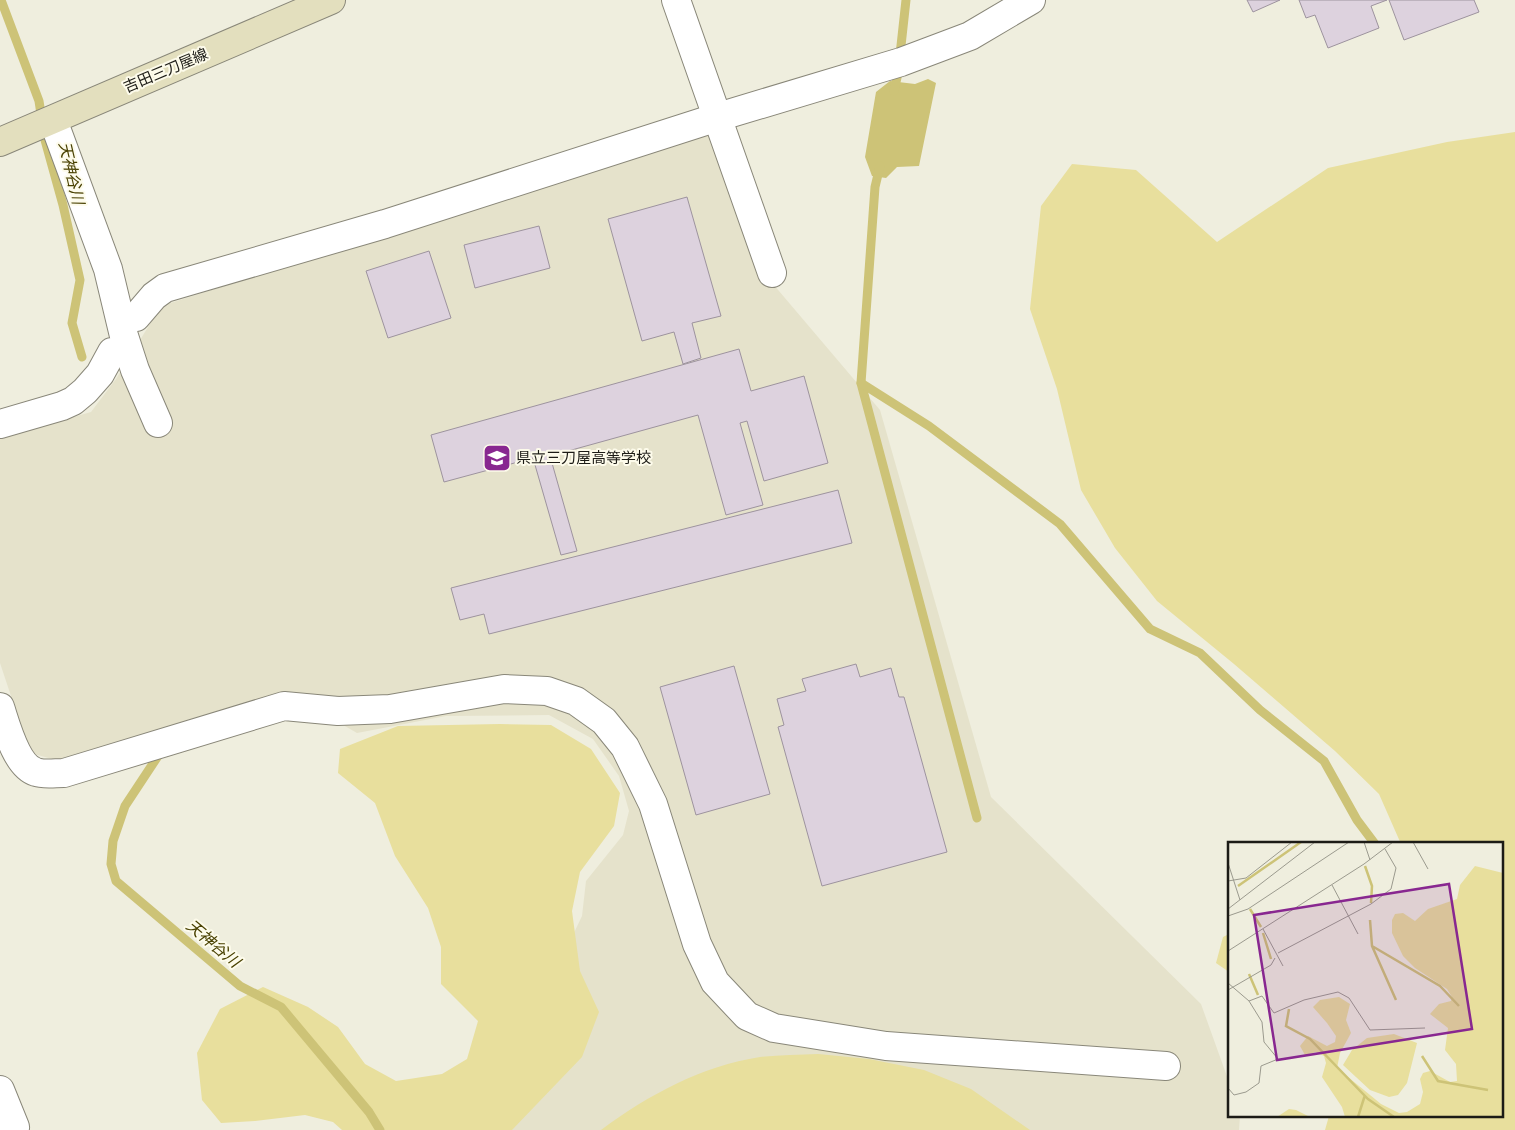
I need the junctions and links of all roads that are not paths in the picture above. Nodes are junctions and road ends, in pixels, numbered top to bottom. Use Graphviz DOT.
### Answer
graph roads {
  1 [pos="331,0"];
  2 [pos="676,0"];
  3 [pos="1031,0"];
  4 [pos="718,117"];
  5 [pos="52,120"];
  6 [pos="0,142"];
  7 [pos="772,273"];
  8 [pos="136,317"];
  9 [pos="112,352"];
  10 [pos="158,423"];
  11 [pos="0,424"];
  12 [pos="0,707"];
  13 [pos="1166,1066"];
  14 [pos="0,1090"];
  15 [pos="12,1130"];
  1 -- 5 [label="main road, 吉田三刀屋線"];
  2 -- 4 [label="street"];
  3 -- 4 [label="street"];
  4 -- 7 [label="street"];
  4 -- 8 [label="street"];
  5 -- 6 [label="main road, 吉田三刀屋線"];
  5 -- 10 [label="street"];
  9 -- 11 [label="street"];
  12 -- 13 [label="street"];
  14 -- 15 [label="street"];
}
